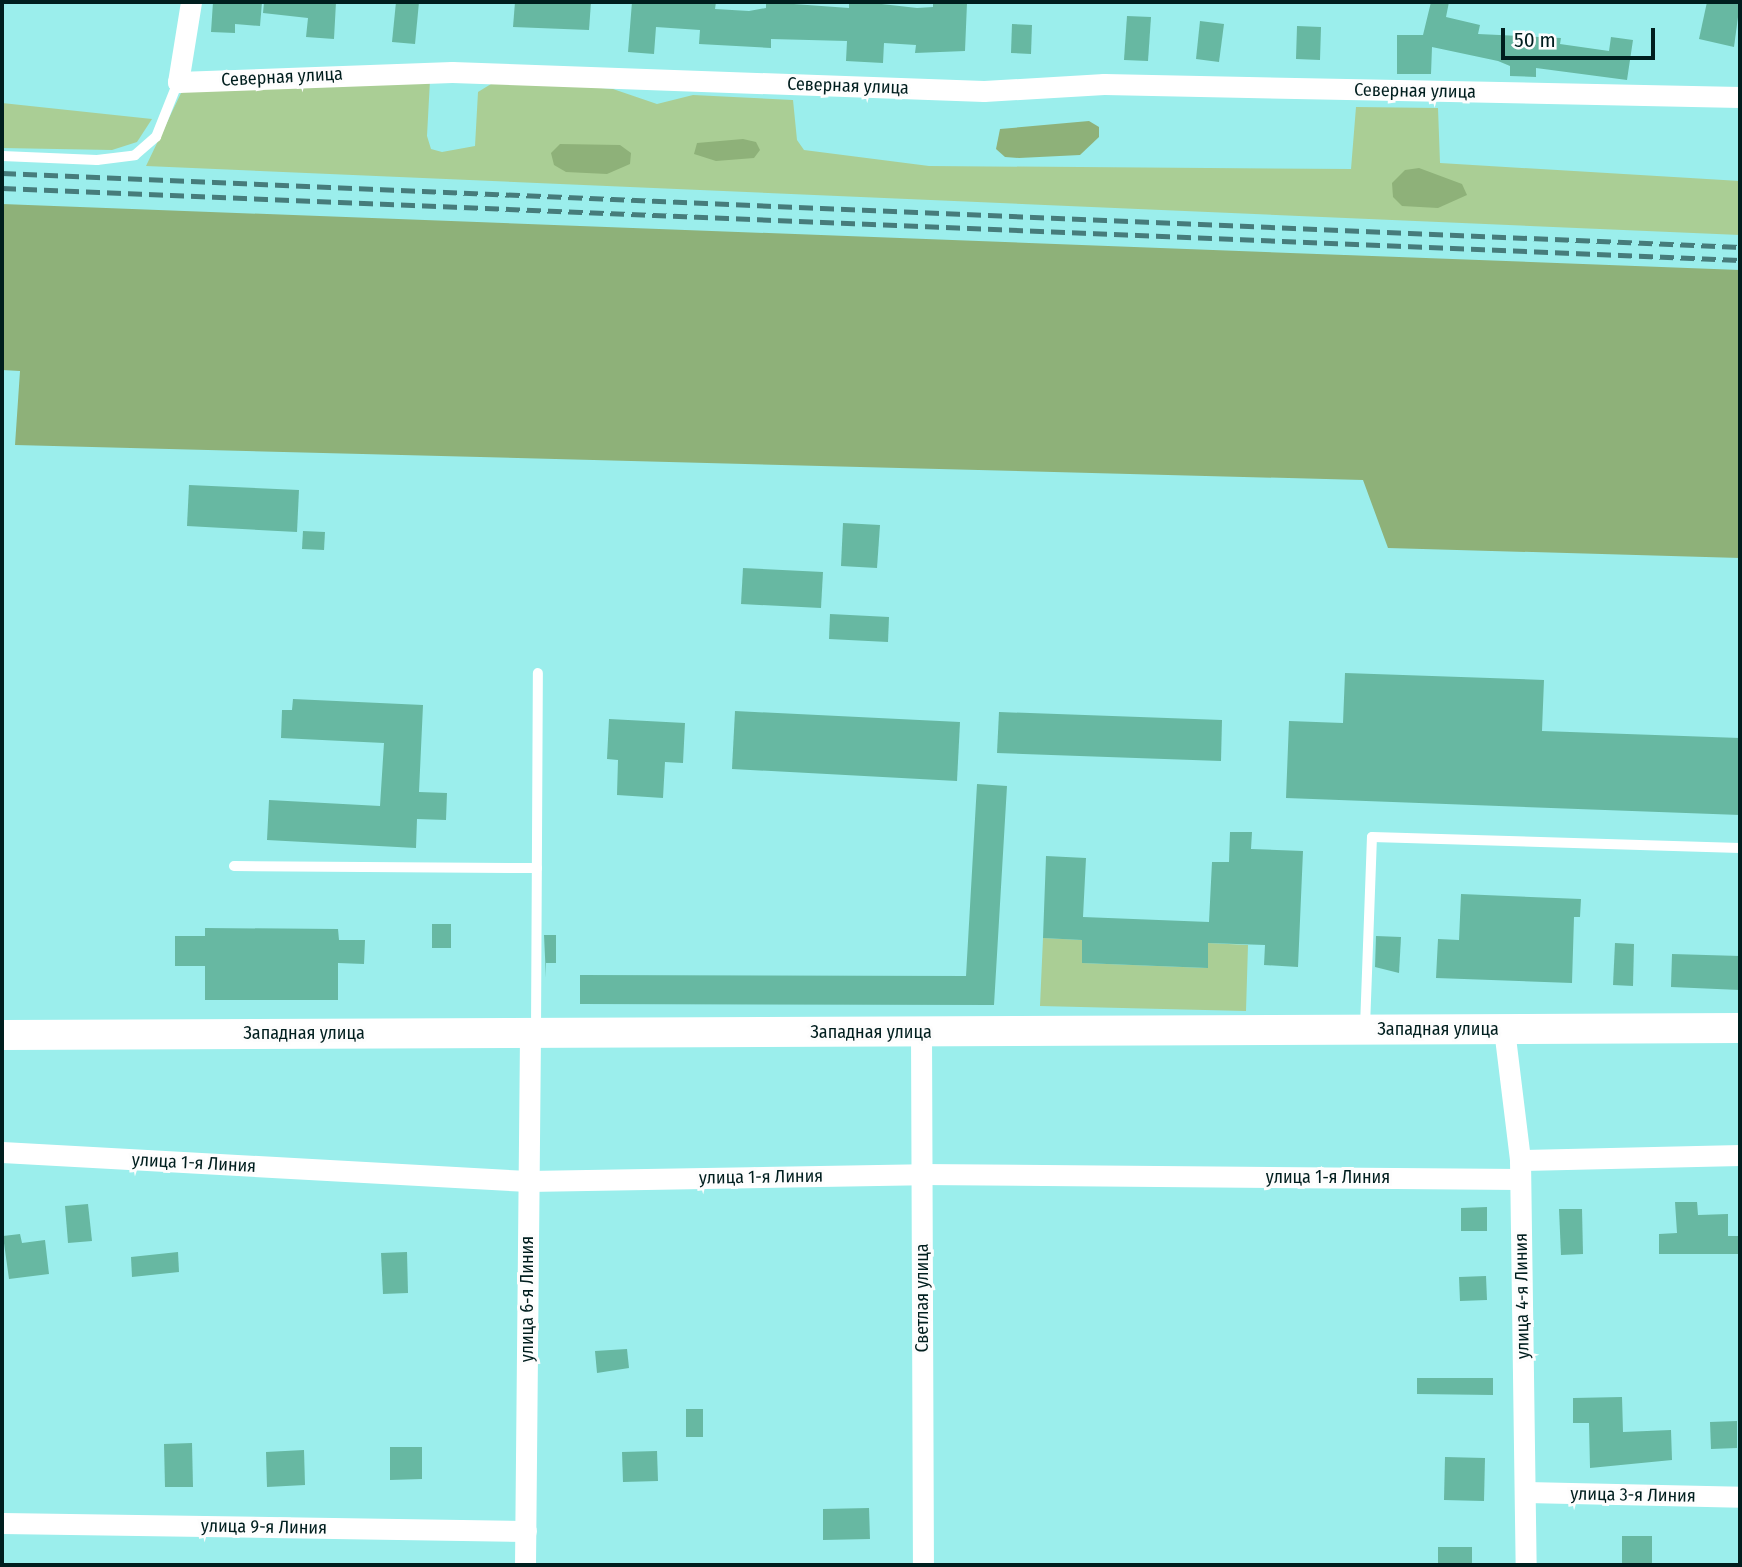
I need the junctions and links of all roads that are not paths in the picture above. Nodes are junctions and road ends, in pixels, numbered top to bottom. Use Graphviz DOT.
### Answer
graph roads {
  1 [pos="191,2"];
  2 [pos="178,82"];
  3 [pos="1740,97"];
  4 [pos="2,156"];
  5 [pos="538,673"];
  6 [pos="1740,848"];
  7 [pos="234,866"];
  8 [pos="537,868"];
  9 [pos="1740,1028"];
  10 [pos="1365,1029"];
  11 [pos="1504,1029"];
  12 [pos="533,1032"];
  13 [pos="921,1032"];
  14 [pos="2,1035"];
  15 [pos="2,1152"];
  16 [pos="1740,1155"];
  17 [pos="1520,1169"];
  18 [pos="921,1174"];
  19 [pos="528,1181"];
  20 [pos="1526,1492"];
  21 [pos="1740,1497"];
  22 [pos="2,1524"];
  23 [pos="526,1531"];
  24 [pos="525,1565"];
  25 [pos="923,1565"];
  26 [pos="1526,1565"];
  1 -- 2 [label="street"];
  2 -- 3 [label="street, Северная улица"];
  2 -- 4 [label="lane"];
  5 -- 8 [label="lane"];
  6 -- 10 [label="lane"];
  7 -- 8 [label="lane"];
  8 -- 12 [label="lane"];
  9 -- 11 [label="street, Западная улица"];
  10 -- 11 [label="street, Западная улица"];
  10 -- 13 [label="street, Западная улица"];
  11 -- 17 [label="street, улица 4-я Линия"];
  12 -- 13 [label="street, Западная улица"];
  12 -- 14 [label="street, Западная улица"];
  12 -- 19 [label="street, улица 6-я Линия"];
  13 -- 18 [label="street, Светлая улица"];
  15 -- 19 [label="street, улица 1-я Линия"];
  16 -- 17 [label="street, улица 1-я Линия"];
  17 -- 18 [label="street, улица 1-я Линия"];
  17 -- 20 [label="street, улица 4-я Линия"];
  18 -- 19 [label="street, улица 1-я Линия"];
  18 -- 25 [label="street, Светлая улица"];
  19 -- 23 [label="street, улица 6-я Линия"];
  20 -- 21 [label="street, улица 3-я Линия"];
  20 -- 26 [label="street, улица 4-я Линия"];
  22 -- 23 [label="street, улица 9-я Линия"];
  23 -- 24 [label="street, улица 6-я Линия"];
}
